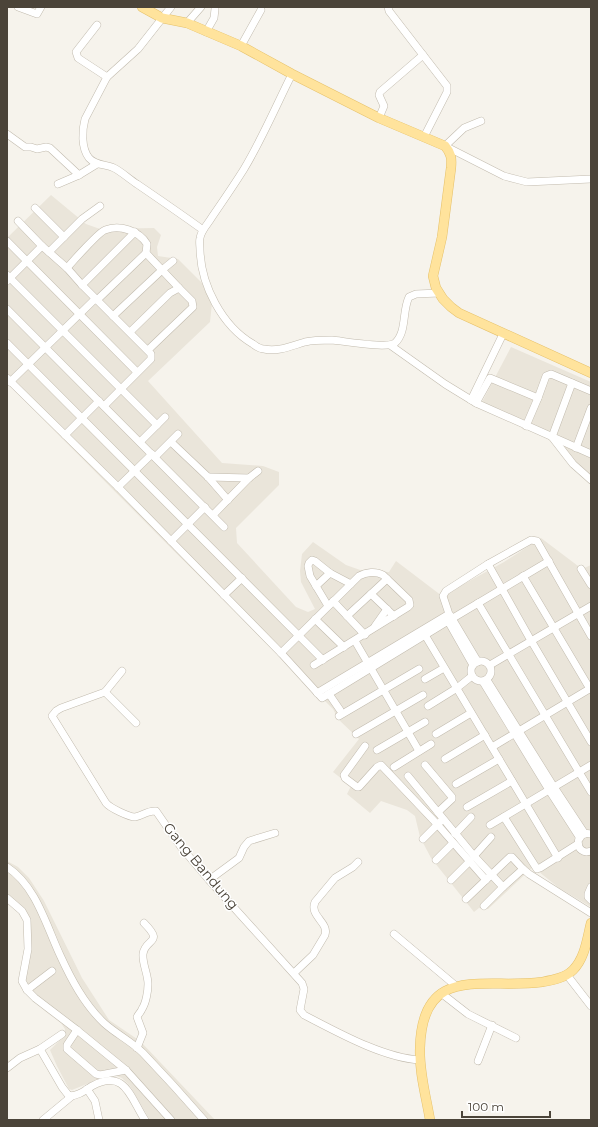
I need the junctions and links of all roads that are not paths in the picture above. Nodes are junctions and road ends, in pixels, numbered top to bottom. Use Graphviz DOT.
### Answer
graph roads {
  1 [pos="18,7"];
  2 [pos="41,7"];
  3 [pos="142,7"];
  4 [pos="171,7"];
  5 [pos="200,7"];
  6 [pos="388,7"];
  7 [pos="215,10"];
  8 [pos="261,10"];
  9 [pos="162,18"];
  10 [pos="187,23"];
  11 [pos="97,25"];
  12 [pos="206,32"];
  13 [pos="240,46"];
  14 [pos="423,55"];
  15 [pos="292,74"];
  16 [pos="107,76"];
  17 [pos="379,118"];
  18 [pos="481,121"];
  19 [pos="7,134"];
  20 [pos="424,137"];
  21 [pos="445,146"];
  22 [pos="98,164"];
  23 [pos="79,175"];
  24 [pos="591,179"];
  25 [pos="58,184"];
  26 [pos="100,206"];
  27 [pos="35,208"];
  28 [pos="18,221"];
  29 [pos="202,230"];
  30 [pos="135,232"];
  31 [pos="64,237"];
  32 [pos="7,241"];
  33 [pos="42,246"];
  34 [pos="49,252"];
  35 [pos="146,253"];
  36 [pos="27,261"];
  37 [pos="174,261"];
  38 [pos="66,268"];
  39 [pos="162,270"];
  40 [pos="8,278"];
  41 [pos="82,285"];
  42 [pos="179,288"];
  43 [pos="439,293"];
  44 [pos="96,300"];
  45 [pos="7,309"];
  46 [pos="80,314"];
  47 [pos="113,316"];
  48 [pos="62,330"];
  49 [pos="130,332"];
  50 [pos="503,334"];
  51 [pos="7,343"];
  52 [pos="390,345"];
  53 [pos="45,347"];
  54 [pos="148,350"];
  55 [pos="28,364"];
  56 [pos="137,372"];
  57 [pos="591,373"];
  58 [pos="9,380"];
  59 [pos="572,383"];
  60 [pos="121,389"];
  61 [pos="591,391"];
  62 [pos="538,398"];
  63 [pos="474,401"];
  64 [pos="102,404"];
  65 [pos="591,408"];
  66 [pos="165,417"];
  67 [pos="82,419"];
  68 [pos="157,425"];
  69 [pos="526,426"];
  70 [pos="178,434"];
  71 [pos="66,436"];
  72 [pos="552,437"];
  73 [pos="140,442"];
  74 [pos="171,442"];
  75 [pos="576,448"];
  76 [pos="591,454"];
  77 [pos="153,455"];
  78 [pos="134,471"];
  79 [pos="258,471"];
  80 [pos="208,478"];
  81 [pos="249,478"];
  82 [pos="591,480"];
  83 [pos="118,487"];
  84 [pos="228,500"];
  85 [pos="205,507"];
  86 [pos="213,515"];
  87 [pos="188,524"];
  88 [pos="224,527"];
  89 [pos="171,541"];
  90 [pos="549,561"];
  91 [pos="488,564"];
  92 [pos="581,568"];
  93 [pos="330,573"];
  94 [pos="523,576"];
  95 [pos="242,578"];
  96 [pos="387,579"];
  97 [pos="351,584"];
  98 [pos="591,585"];
  99 [pos="316,586"];
  100 [pos="501,589"];
  101 [pos="371,594"];
  102 [pos="224,595"];
  103 [pos="478,603"];
  104 [pos="330,604"];
  105 [pos="591,606"];
  106 [pos="387,609"];
  107 [pos="578,614"];
  108 [pos="347,616"];
  109 [pos="394,616"];
  110 [pos="448,616"];
  111 [pos="316,619"];
  112 [pos="554,628"];
  113 [pos="373,630"];
  114 [pos="366,634"];
  115 [pos="299,635"];
  116 [pos="425,635"];
  117 [pos="591,636"];
  118 [pos="355,640"];
  119 [pos="531,642"];
  120 [pos="344,647"];
  121 [pos="281,653"];
  122 [pos="509,655"];
  123 [pos="323,660"];
  124 [pos="475,663"];
  125 [pos="314,665"];
  126 [pos="370,665"];
  127 [pos="490,665"];
  128 [pos="444,668"];
  129 [pos="419,669"];
  130 [pos="122,671"];
  131 [pos="472,676"];
  132 [pos="425,679"];
  133 [pos="485,681"];
  134 [pos="457,688"];
  135 [pos="590,688"];
  136 [pos="384,690"];
  137 [pos="105,692"];
  138 [pos="317,693"];
  139 [pos="329,694"];
  140 [pos="423,695"];
  141 [pos="567,702"];
  142 [pos="428,706"];
  143 [pos="396,711"];
  144 [pos="471,713"];
  145 [pos="545,715"];
  146 [pos="425,722"];
  147 [pos="136,723"];
  148 [pos="408,732"];
  149 [pos="517,732"];
  150 [pos="356,734"];
  151 [pos="436,734"];
  152 [pos="485,736"];
  153 [pos="591,742"];
  154 [pos="431,744"];
  155 [pos="364,746"];
  156 [pos="492,747"];
  157 [pos="377,750"];
  158 [pos="419,751"];
  159 [pos="498,758"];
  160 [pos="445,759"];
  161 [pos="591,764"];
  162 [pos="425,765"];
  163 [pos="394,767"];
  164 [pos="579,772"];
  165 [pos="408,776"];
  166 [pos="512,781"];
  167 [pos="456,784"];
  168 [pos="551,788"];
  169 [pos="591,792"];
  170 [pos="526,804"];
  171 [pos="467,807"];
  172 [pos="438,812"];
  173 [pos="504,816"];
  174 [pos="471,817"];
  175 [pos="443,819"];
  176 [pos="437,824"];
  177 [pos="490,824"];
  178 [pos="275,833"];
  179 [pos="456,834"];
  180 [pos="491,837"];
  181 [pos="583,838"];
  182 [pos="423,839"];
  183 [pos="454,843"];
  184 [pos="590,853"];
  185 [pos="558,858"];
  186 [pos="472,859"];
  187 [pos="436,860"];
  188 [pos="358,862"];
  189 [pos="7,867"];
  190 [pos="523,869"];
  191 [pos="488,877"];
  192 [pos="209,880"];
  193 [pos="451,880"];
  194 [pos="503,887"];
  195 [pos="591,887"];
  196 [pos="7,898"];
  197 [pos="466,899"];
  198 [pos="591,900"];
  199 [pos="484,906"];
  200 [pos="591,913"];
  201 [pos="144,923"];
  202 [pos="591,923"];
  203 [pos="394,934"];
  204 [pos="52,971"];
  205 [pos="294,973"];
  206 [pos="567,975"];
  207 [pos="456,986"];
  208 [pos="27,990"];
  209 [pos="441,993"];
  210 [pos="591,1006"];
  211 [pos="492,1026"];
  212 [pos="77,1030"];
  213 [pos="62,1034"];
  214 [pos="516,1038"];
  215 [pos="137,1048"];
  216 [pos="40,1049"];
  217 [pos="420,1060"];
  218 [pos="478,1061"];
  219 [pos="7,1068"];
  220 [pos="126,1070"];
  221 [pos="87,1089"];
  222 [pos="72,1096"];
  223 [pos="43,1120"];
  224 [pos="99,1120"];
  225 [pos="145,1120"];
  226 [pos="171,1120"];
  227 [pos="204,1120"];
  228 [pos="430,1120"];
  1 -- 2 [label="street"];
  3 -- 9 [label="main road"];
  4 -- 9 [label="street"];
  5 -- 10 [label="street"];
  6 -- 14 [label="street"];
  7 -- 12 [label="street"];
  8 -- 13 [label="street"];
  9 -- 10 [label="main road"];
  9 -- 16 [label="street"];
  10 -- 12 [label="main road"];
  11 -- 16 [label="street"];
  12 -- 13 [label="main road"];
  13 -- 15 [label="main road"];
  14 -- 17 [label="street"];
  14 -- 20 [label="street"];
  15 -- 17 [label="main road"];
  15 -- 29 [label="street"];
  16 -- 22 [label="street"];
  17 -- 20 [label="main road"];
  18 -- 21 [label="street"];
  19 -- 23 [label="street"];
  20 -- 21 [label="main road"];
  21 -- 24 [label="street"];
  21 -- 43 [label="main road"];
  22 -- 23 [label="street"];
  22 -- 29 [label="street"];
  23 -- 25 [label="street"];
  26 -- 31 [label="street"];
  27 -- 31 [label="street"];
  28 -- 33 [label="street"];
  29 -- 52 [label="street"];
  30 -- 35 [label="street"];
  30 -- 38 [label="street"];
  30 -- 41 [label="street"];
  31 -- 34 [label="street"];
  32 -- 36 [label="street"];
  33 -- 34 [label="street"];
  33 -- 36 [label="street"];
  34 -- 38 [label="street"];
  35 -- 39 [label="street"];
  35 -- 44 [label="street"];
  36 -- 40 [label="street"];
  36 -- 46 [label="street"];
  37 -- 39 [label="street"];
  38 -- 41 [label="street"];
  39 -- 42 [label="street"];
  39 -- 47 [label="street"];
  40 -- 48 [label="street"];
  41 -- 44 [label="street"];
  42 -- 49 [label="street"];
  42 -- 54 [label="street"];
  43 -- 50 [label="main road"];
  43 -- 52 [label="street"];
  44 -- 46 [label="street"];
  44 -- 47 [label="street"];
  45 -- 53 [label="street"];
  46 -- 48 [label="street"];
  46 -- 56 [label="street"];
  47 -- 49 [label="street"];
  48 -- 53 [label="street"];
  48 -- 60 [label="street"];
  49 -- 54 [label="street"];
  50 -- 57 [label="main road"];
  50 -- 63 [label="street"];
  51 -- 55 [label="street"];
  52 -- 63 [label="street"];
  53 -- 55 [label="street"];
  53 -- 64 [label="street"];
  54 -- 56 [label="street"];
  55 -- 58 [label="street"];
  55 -- 67 [label="street"];
  56 -- 60 [label="street"];
  58 -- 71 [label="street"];
  59 -- 61 [label="street"];
  59 -- 62 [label="street"];
  59 -- 72 [label="street"];
  60 -- 64 [label="street"];
  60 -- 68 [label="street"];
  62 -- 63 [label="street"];
  62 -- 69 [label="street"];
  63 -- 69 [label="street"];
  64 -- 67 [label="street"];
  64 -- 73 [label="street"];
  65 -- 75 [label="street"];
  66 -- 68 [label="street"];
  67 -- 71 [label="street"];
  67 -- 78 [label="street"];
  68 -- 73 [label="street"];
  69 -- 72 [label="street"];
  70 -- 74 [label="street"];
  71 -- 83 [label="street"];
  72 -- 75 [label="street"];
  72 -- 82 [label="street"];
  73 -- 77 [label="street"];
  74 -- 77 [label="street"];
  74 -- 80 [label="street"];
  75 -- 76 [label="street"];
  77 -- 78 [label="street"];
  77 -- 85 [label="street"];
  78 -- 83 [label="street"];
  78 -- 87 [label="street"];
  79 -- 81 [label="street"];
  80 -- 81 [label="street"];
  80 -- 84 [label="street"];
  81 -- 84 [label="street"];
  83 -- 89 [label="street"];
  84 -- 86 [label="street"];
  85 -- 86 [label="street"];
  85 -- 87 [label="street"];
  86 -- 88 [label="street"];
  87 -- 89 [label="street"];
  87 -- 95 [label="street"];
  89 -- 102 [label="street"];
  90 -- 91 [label="street"];
  90 -- 94 [label="street"];
  90 -- 107 [label="street"];
  91 -- 100 [label="street"];
  91 -- 110 [label="street"];
  92 -- 98 [label="street"];
  93 -- 97 [label="street"];
  93 -- 99 [label="street"];
  93 -- 99 [label="street"];
  94 -- 100 [label="street"];
  94 -- 112 [label="street"];
  95 -- 102 [label="street"];
  95 -- 115 [label="street"];
  96 -- 97 [label="street"];
  96 -- 101 [label="street"];
  96 -- 109 [label="street"];
  97 -- 104 [label="street"];
  99 -- 104 [label="street"];
  100 -- 103 [label="street"];
  100 -- 119 [label="street"];
  101 -- 106 [label="street"];
  101 -- 108 [label="street"];
  102 -- 121 [label="street"];
  103 -- 110 [label="street"];
  103 -- 122 [label="street"];
  104 -- 108 [label="street"];
  104 -- 111 [label="street"];
  105 -- 107 [label="street"];
  106 -- 109 [label="street"];
  106 -- 113 [label="street"];
  107 -- 112 [label="street"];
  107 -- 117 [label="street"];
  108 -- 114 [label="street"];
  109 -- 113 [label="street"];
  110 -- 116 [label="street"];
  110 -- 124 [label="street"];
  110 -- 126 [label="street"];
  111 -- 115 [label="street"];
  111 -- 120 [label="street"];
  112 -- 119 [label="street"];
  112 -- 135 [label="street"];
  113 -- 114 [label="street"];
  114 -- 118 [label="street"];
  115 -- 121 [label="street"];
  115 -- 123 [label="street"];
  116 -- 126 [label="street"];
  116 -- 128 [label="street"];
  118 -- 120 [label="street"];
  118 -- 126 [label="street"];
  119 -- 122 [label="street"];
  119 -- 141 [label="street"];
  120 -- 123 [label="street"];
  121 -- 138 [label="street"];
  122 -- 127 [label="street"];
  122 -- 145 [label="street"];
  123 -- 125 [label="street"];
  124 -- 127 [label="street"];
  124 -- 131 [label="street"];
  126 -- 136 [label="street"];
  126 -- 138 [label="street"];
  126 -- 139 [label="street"];
  127 -- 133 [label="street"];
  128 -- 132 [label="street"];
  128 -- 134 [label="street"];
  129 -- 136 [label="street"];
  130 -- 137 [label="street"];
  131 -- 133 [label="street"];
  131 -- 134 [label="street"];
  133 -- 149 [label="street"];
  134 -- 142 [label="street"];
  134 -- 144 [label="street"];
  135 -- 141 [label="street"];
  136 -- 139 [label="street"];
  136 -- 143 [label="street"];
  137 -- 147 [label="street"];
  137 -- 192 [label="street, Gang Bandung"];
  138 -- 139 [label="street"];
  140 -- 143 [label="street"];
  141 -- 145 [label="street"];
  141 -- 153 [label="street"];
  143 -- 148 [label="street"];
  143 -- 150 [label="street"];
  144 -- 151 [label="street"];
  144 -- 152 [label="street"];
  145 -- 149 [label="street"];
  145 -- 164 [label="street"];
  146 -- 148 [label="street"];
  148 -- 157 [label="street"];
  148 -- 158 [label="street"];
  149 -- 156 [label="street"];
  149 -- 168 [label="street"];
  152 -- 156 [label="street"];
  152 -- 160 [label="street"];
  154 -- 158 [label="street"];
  155 -- 176 [label="street"];
  156 -- 159 [label="street"];
  158 -- 163 [label="street"];
  159 -- 166 [label="street"];
  159 -- 167 [label="street"];
  161 -- 164 [label="street"];
  162 -- 172 [label="street"];
  164 -- 168 [label="street"];
  164 -- 169 [label="street"];
  165 -- 172 [label="street"];
  166 -- 170 [label="street"];
  166 -- 171 [label="street"];
  168 -- 170 [label="street"];
  168 -- 181 [label="street"];
  170 -- 173 [label="street"];
  170 -- 185 [label="street"];
  172 -- 175 [label="street"];
  173 -- 177 [label="street"];
  173 -- 185 [label="street"];
  174 -- 179 [label="street"];
  175 -- 176 [label="street"];
  175 -- 179 [label="street"];
  176 -- 182 [label="street"];
  176 -- 183 [label="street"];
  178 -- 192 [label="street"];
  179 -- 186 [label="street"];
  180 -- 186 [label="street"];
  181 -- 184 [label="street"];
  181 -- 185 [label="street"];
  183 -- 186 [label="street"];
  183 -- 187 [label="street"];
  186 -- 191 [label="street"];
  186 -- 193 [label="street"];
  188 -- 205 [label="street"];
  189 -- 215 [label="street"];
  190 -- 191 [label="street"];
  190 -- 194 [label="street"];
  190 -- 200 [label="street"];
  191 -- 194 [label="street"];
  191 -- 197 [label="street"];
  192 -- 205 [label="street, Gang Bandung"];
  194 -- 199 [label="street"];
  195 -- 198 [label="street"];
  196 -- 208 [label="street"];
  201 -- 215 [label="street"];
  202 -- 206 [label="main road"];
  203 -- 207 [label="street"];
  204 -- 208 [label="street"];
  205 -- 217 [label="street, Gang Bandung"];
  206 -- 207 [label="main road"];
  206 -- 210 [label="street"];
  207 -- 209 [label="main road"];
  208 -- 212 [label="street"];
  209 -- 211 [label="street"];
  209 -- 217 [label="main road"];
  211 -- 214 [label="street"];
  211 -- 218 [label="street"];
  212 -- 220 [label="street"];
  212 -- 220 [label="street"];
  213 -- 216 [label="street"];
  215 -- 227 [label="street"];
  216 -- 219 [label="street"];
  216 -- 222 [label="street"];
  217 -- 228 [label="main road"];
  220 -- 226 [label="street"];
  221 -- 222 [label="street"];
  221 -- 224 [label="street"];
  221 -- 225 [label="street"];
  222 -- 223 [label="street"];
}
